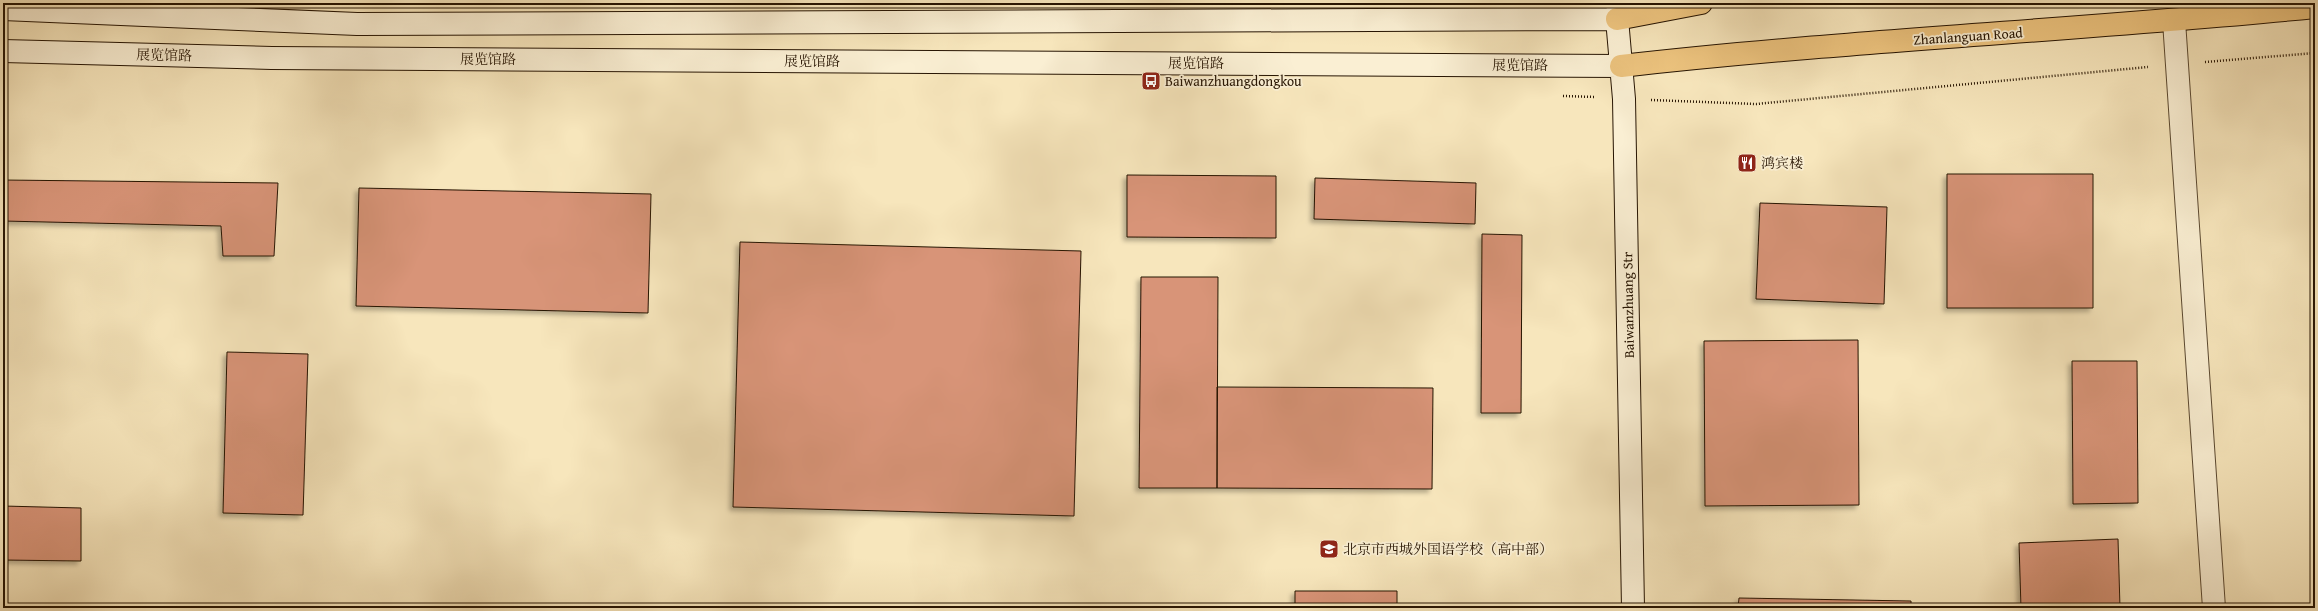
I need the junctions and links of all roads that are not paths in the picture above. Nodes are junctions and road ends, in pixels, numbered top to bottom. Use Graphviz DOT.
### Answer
graph roads {
  1 [pos="1701,3"];
  2 [pos="2315,7"];
  3 [pos="3,9"];
  4 [pos="1618,11"];
  5 [pos="2174,21"];
  6 [pos="3,51"];
  7 [pos="1621,66"];
  8 [pos="1632,608"];
  9 [pos="2214,608"];
  1 -- 4 [label="main road"];
  2 -- 5 [label="main road, Zhanlanguan Road"];
  3 -- 4 [label="main road"];
  4 -- 7 [label="main road, Baiwanzhuang Str"];
  5 -- 7 [label="main road, Zhanlanguan Road"];
  5 -- 9 [label="main road"];
  6 -- 7 [label="main road, 展览馆路"];
  7 -- 8 [label="main road, Baiwanzhuang Str"];
}
